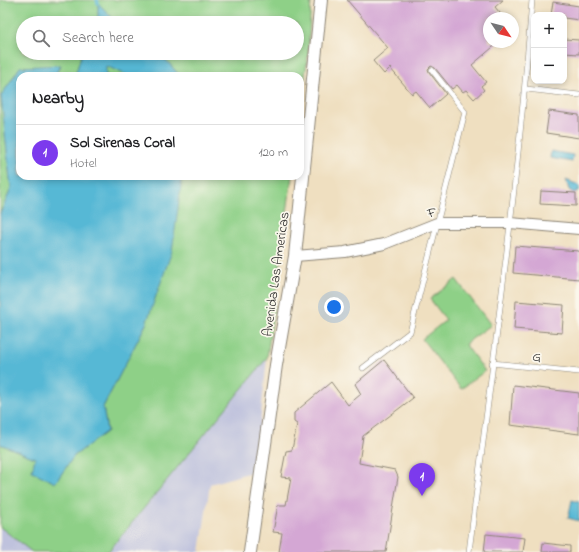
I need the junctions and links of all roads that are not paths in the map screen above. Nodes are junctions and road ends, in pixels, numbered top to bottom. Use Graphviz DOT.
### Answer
graph roads {
  1 [pos="321,0"];
  2 [pos="532,0"];
  3 [pos="432,70"];
  4 [pos="526,89"];
  5 [pos="579,95"];
  6 [pos="304,167"];
  7 [pos="303,180"];
  8 [pos="437,223"];
  9 [pos="510,223"];
  10 [pos="579,229"];
  11 [pos="295,256"];
  12 [pos="492,363"];
  13 [pos="363,368"];
  14 [pos="579,372"];
  15 [pos="250,552"];
  16 [pos="469,552"];
  1 -- 6 [label="street, Avenida Las Americas"];
  2 -- 4 [label="lane"];
  3 -- 8 [label="lane"];
  4 -- 5 [label="lane"];
  4 -- 9 [label="lane"];
  7 -- 11 [label="street, Avenida Las Americas"];
  8 -- 9 [label="street, F"];
  8 -- 11 [label="street, F"];
  8 -- 13 [label="lane"];
  9 -- 10 [label="street, F"];
  9 -- 12 [label="lane"];
  11 -- 15 [label="street, Avenida Las Americas"];
  12 -- 14 [label="lane, G"];
  12 -- 16 [label="lane"];
}
